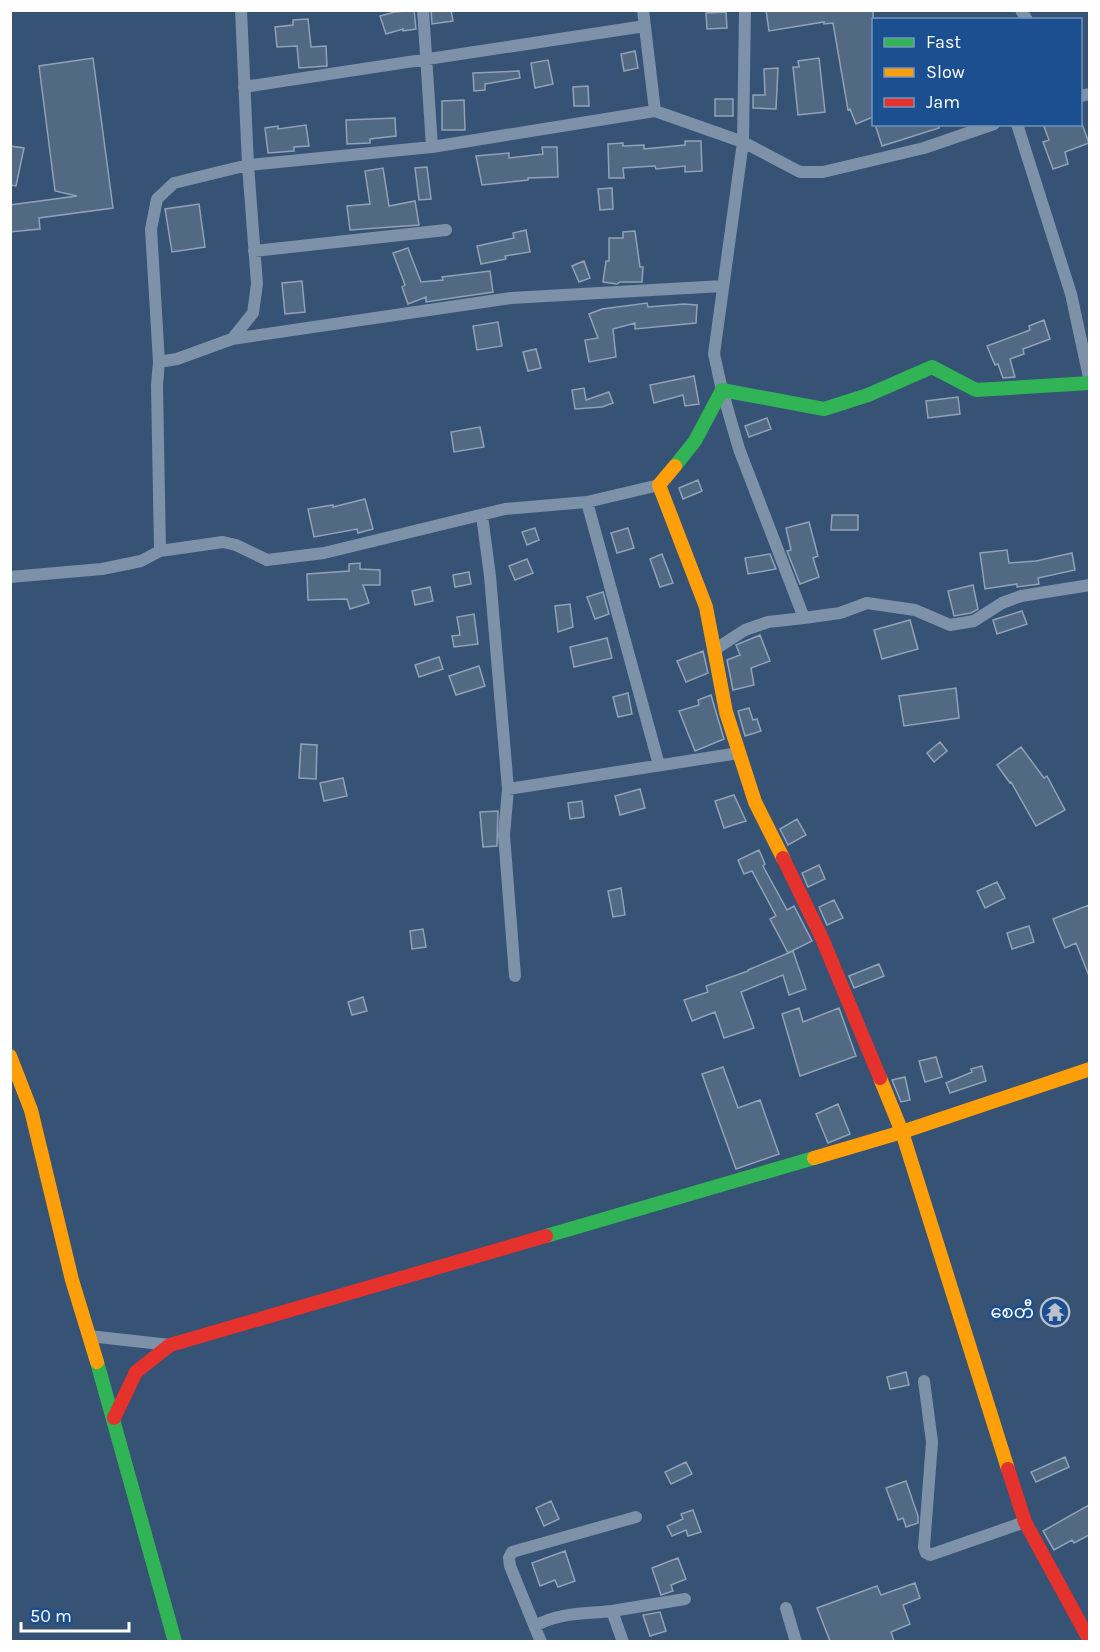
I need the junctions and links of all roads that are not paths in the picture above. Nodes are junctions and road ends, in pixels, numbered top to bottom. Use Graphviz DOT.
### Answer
graph roads {
  1 [pos="241,10"];
  2 [pos="423,10"];
  3 [pos="643,10"];
  4 [pos="745,10"];
  5 [pos="645,26"];
  6 [pos="426,60"];
  7 [pos="244,87"];
  8 [pos="655,111"];
  9 [pos="988,126"];
  10 [pos="1018,126"];
  11 [pos="742,142"];
  12 [pos="432,147"];
  13 [pos="248,165"];
  14 [pos="446,230"];
  15 [pos="254,251"];
  16 [pos="723,286"];
  17 [pos="232,339"];
  18 [pos="159,362"];
  19 [pos="1089,382"];
  20 [pos="722,390"];
  21 [pos="659,485"];
  22 [pos="587,502"];
  23 [pos="482,516"];
  24 [pos="160,551"];
  25 [pos="10,577"];
  26 [pos="1089,585"];
  27 [pos="804,618"];
  28 [pos="714,650"];
  29 [pos="740,753"];
  30 [pos="659,765"];
  31 [pos="508,789"];
  32 [pos="515,976"];
  33 [pos="10,1056"];
  34 [pos="1089,1069"];
  35 [pos="902,1132"];
  36 [pos="89,1336"];
  37 [pos="170,1345"];
  38 [pos="924,1381"];
  39 [pos="114,1418"];
  40 [pos="636,1517"];
  41 [pos="1024,1522"];
  42 [pos="685,1599"];
  43 [pos="786,1608"];
  44 [pos="612,1611"];
  45 [pos="535,1626"];
  46 [pos="175,1641"];
  47 [pos="541,1641"];
  48 [pos="623,1641"];
  49 [pos="796,1641"];
  50 [pos="1089,1641"];
  1 -- 7 [label="street"];
  2 -- 6 [label="street"];
  3 -- 5 [label="street"];
  4 -- 11 [label="street"];
  5 -- 6 [label="street"];
  5 -- 8 [label="street"];
  6 -- 7 [label="street"];
  6 -- 12 [label="street"];
  7 -- 13 [label="street"];
  8 -- 11 [label="street"];
  8 -- 12 [label="street"];
  9 -- 11 [label="street"];
  10 -- 19 [label="street"];
  11 -- 16 [label="street"];
  12 -- 13 [label="street"];
  13 -- 15 [label="street"];
  13 -- 18 [label="street"];
  14 -- 15 [label="street"];
  15 -- 17 [label="street"];
  16 -- 17 [label="street"];
  16 -- 20 [label="street"];
  17 -- 18 [label="street"];
  18 -- 24 [label="street"];
  19 -- 20 [label="street"];
  20 -- 21 [label="street"];
  20 -- 27 [label="street"];
  21 -- 22 [label="street"];
  21 -- 28 [label="street"];
  22 -- 23 [label="street"];
  22 -- 30 [label="street"];
  23 -- 24 [label="street"];
  23 -- 31 [label="street"];
  24 -- 25 [label="street"];
  26 -- 27 [label="street"];
  27 -- 28 [label="street"];
  28 -- 29 [label="street"];
  29 -- 30 [label="street"];
  29 -- 35 [label="street"];
  30 -- 31 [label="street"];
  31 -- 32 [label="street"];
  33 -- 36 [label="street"];
  34 -- 35 [label="street"];
  35 -- 37 [label="street"];
  35 -- 41 [label="street"];
  36 -- 37 [label="street"];
  36 -- 39 [label="street"];
  37 -- 39 [label="street"];
  38 -- 41 [label="street"];
  39 -- 46 [label="street"];
  40 -- 45 [label="street"];
  41 -- 50 [label="street"];
  42 -- 44 [label="street"];
  43 -- 49 [label="street"];
  44 -- 45 [label="street"];
  44 -- 48 [label="street"];
  45 -- 47 [label="street"];
}
